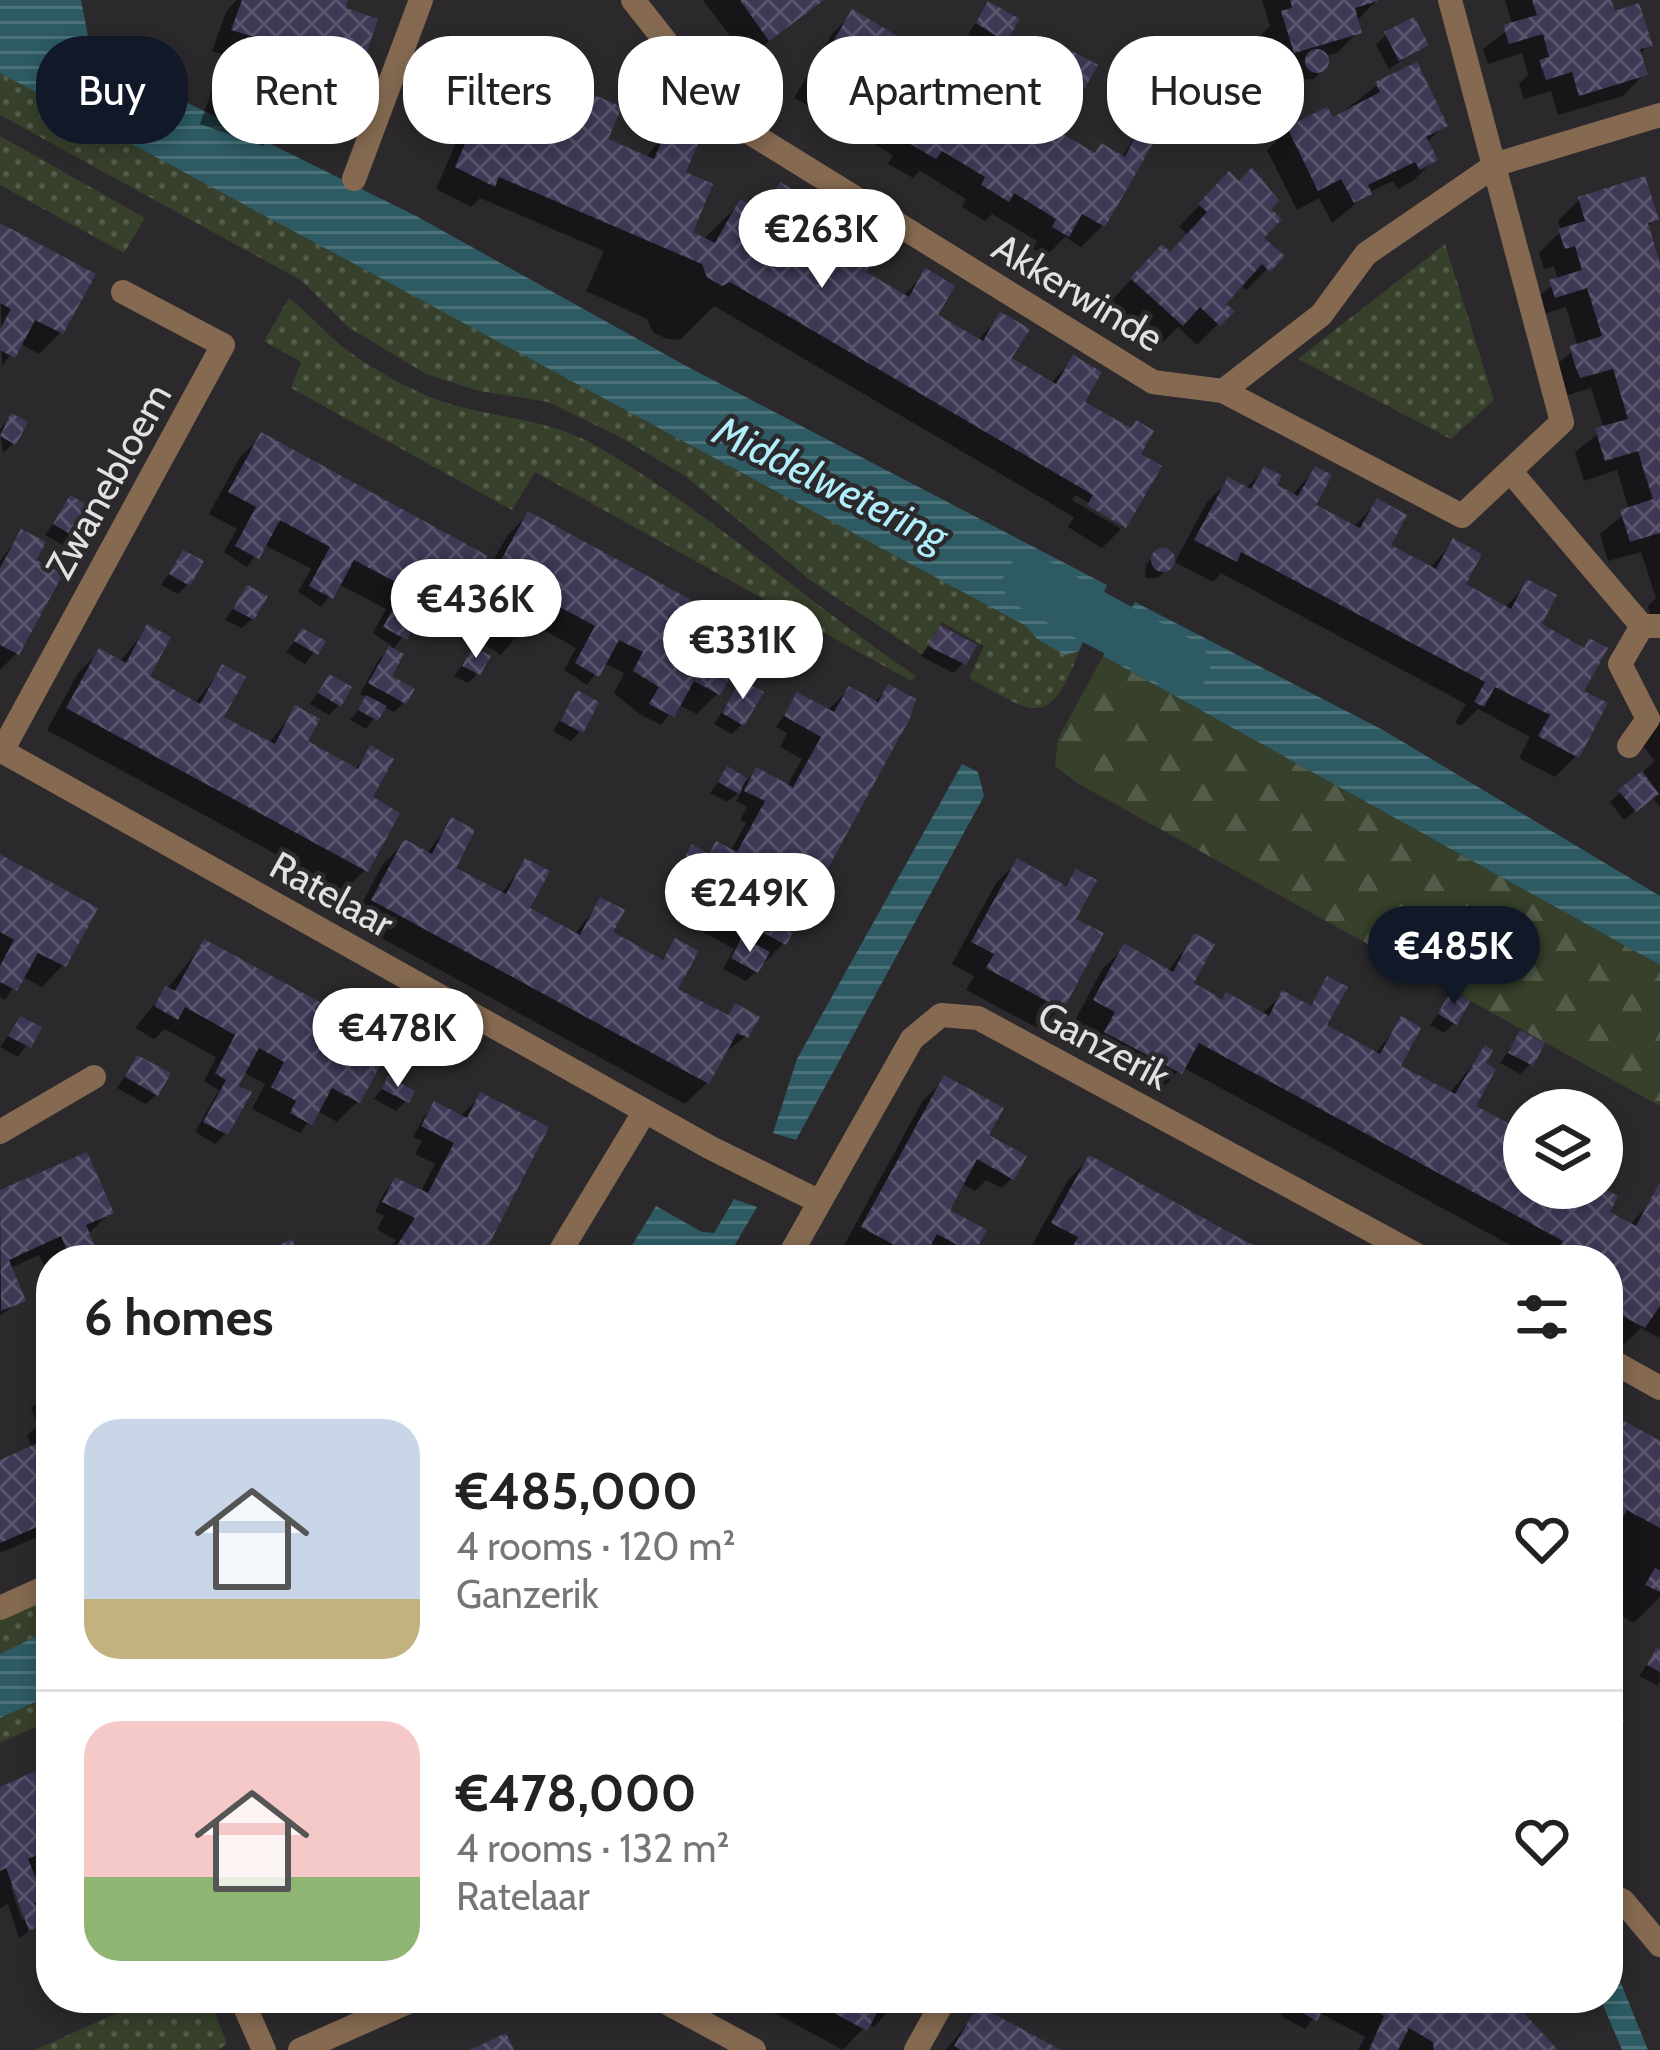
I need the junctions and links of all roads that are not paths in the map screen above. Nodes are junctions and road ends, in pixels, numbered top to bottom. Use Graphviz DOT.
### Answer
graph roads {
  1 [pos="422,0"];
  2 [pos="633,0"];
  3 [pos="1450,0"];
  4 [pos="1660,115"];
  5 [pos="1497,164"];
  6 [pos="354,178"];
  7 [pos="123,292"];
  8 [pos="1223,391"];
  9 [pos="1510,472"];
  10 [pos="1651,626"];
  11 [pos="1629,746"];
  12 [pos="1,750"];
  13 [pos="94,1077"];
  14 [pos="645,1112"];
  15 [pos="0,1132"];
  16 [pos="820,1202"];
  17 [pos="564,1245"];
  18 [pos="796,1245"];
  19 [pos="1398,1245"];
  20 [pos="1623,1367"];
  21 [pos="1660,1388"];
  22 [pos="36,1592"];
  23 [pos="0,1608"];
  24 [pos="1623,1901"];
  25 [pos="1660,1945"];
  26 [pos="248,2013"];
  27 [pos="383,2013"];
  28 [pos="686,2013"];
  29 [pos="937,2013"];
  30 [pos="264,2050"];
  31 [pos="300,2050"];
  32 [pos="754,2050"];
  33 [pos="916,2050"];
  1 -- 6 [label="street"];
  2 -- 8 [label="street, Akkerwinde"];
  3 -- 5 [label="street, Akkerwinde"];
  4 -- 5 [label="street"];
  5 -- 8 [label="street"];
  5 -- 9 [label="street, Akkerwinde"];
  7 -- 12 [label="street, Zwanebloem"];
  8 -- 9 [label="street, Akkerwinde"];
  9 -- 10 [label="street"];
  10 -- 11 [label="street"];
  12 -- 14 [label="street, Ratelaar"];
  13 -- 15 [label="street"];
  14 -- 16 [label="street, Ratelaar"];
  14 -- 17 [label="street"];
  16 -- 18 [label="street, Ganzerik"];
  16 -- 19 [label="street, Ganzerik"];
  20 -- 21 [label="street"];
  22 -- 23 [label="street"];
  24 -- 25 [label="street"];
  26 -- 30 [label="street"];
  27 -- 31 [label="street"];
  28 -- 32 [label="street"];
  29 -- 33 [label="street"];
}
